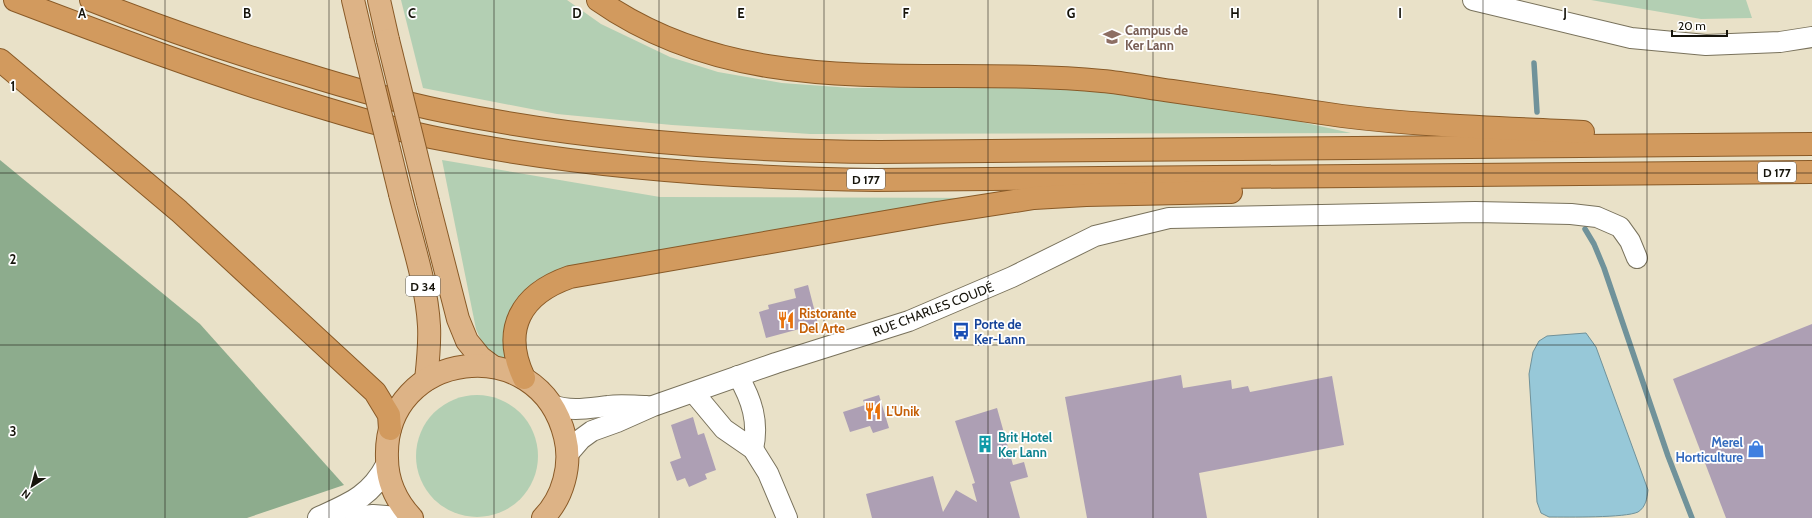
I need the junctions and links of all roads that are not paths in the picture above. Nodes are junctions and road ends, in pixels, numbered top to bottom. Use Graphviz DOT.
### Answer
graph roads {
  1 [pos="15,0"];
  2 [pos="91,0"];
  3 [pos="353,0"];
  4 [pos="379,0"];
  5 [pos="598,0"];
  6 [pos="1473,0"];
  7 [pos="1812,37"];
  8 [pos="0,60"];
  9 [pos="1807,144"];
  10 [pos="1742,172"];
  11 [pos="1812,172"];
  12 [pos="1637,258"];
  13 [pos="492,366"];
  14 [pos="738,376"];
  15 [pos="524,378"];
  16 [pos="426,380"];
  17 [pos="694,393"];
  18 [pos="552,405"];
  19 [pos="653,406"];
  20 [pos="390,429"];
  21 [pos="753,449"];
  22 [pos="568,454"];
  23 [pos="387,465"];
  24 [pos="319,518"];
  25 [pos="356,518"];
  26 [pos="399,518"];
  27 [pos="412,518"];
  28 [pos="542,518"];
  29 [pos="787,518"];
  1 -- 10 [label="highway, D 177"];
  2 -- 9 [label="highway, D 177"];
  3 -- 16 [label="main road, D 34, bridge"];
  4 -- 13 [label="main road, D 34, bridge"];
  5 -- 9 [label="highway"];
  6 -- 7 [label="street"];
  8 -- 20 [label="highway"];
  10 -- 11 [label="highway, D 177"];
  10 -- 15 [label="highway"];
  12 -- 14 [label="street, RUE CHARLES COUDÉ"];
  13 -- 15 [label="main road"];
  13 -- 16 [label="main road"];
  14 -- 17 [label="street, RUE CHARLES COUDÉ"];
  14 -- 21 [label="street"];
  15 -- 18 [label="main road"];
  16 -- 20 [label="main road"];
  17 -- 19 [label="street, RUE CHARLES COUDÉ"];
  17 -- 21 [label="street"];
  18 -- 19 [label="street"];
  18 -- 22 [label="main road"];
  19 -- 22 [label="street"];
  20 -- 23 [label="main road"];
  21 -- 29 [label="street"];
  22 -- 28 [label="main road"];
  23 -- 24 [label="street"];
  23 -- 27 [label="main road"];
  25 -- 26 [label="street"];
}
